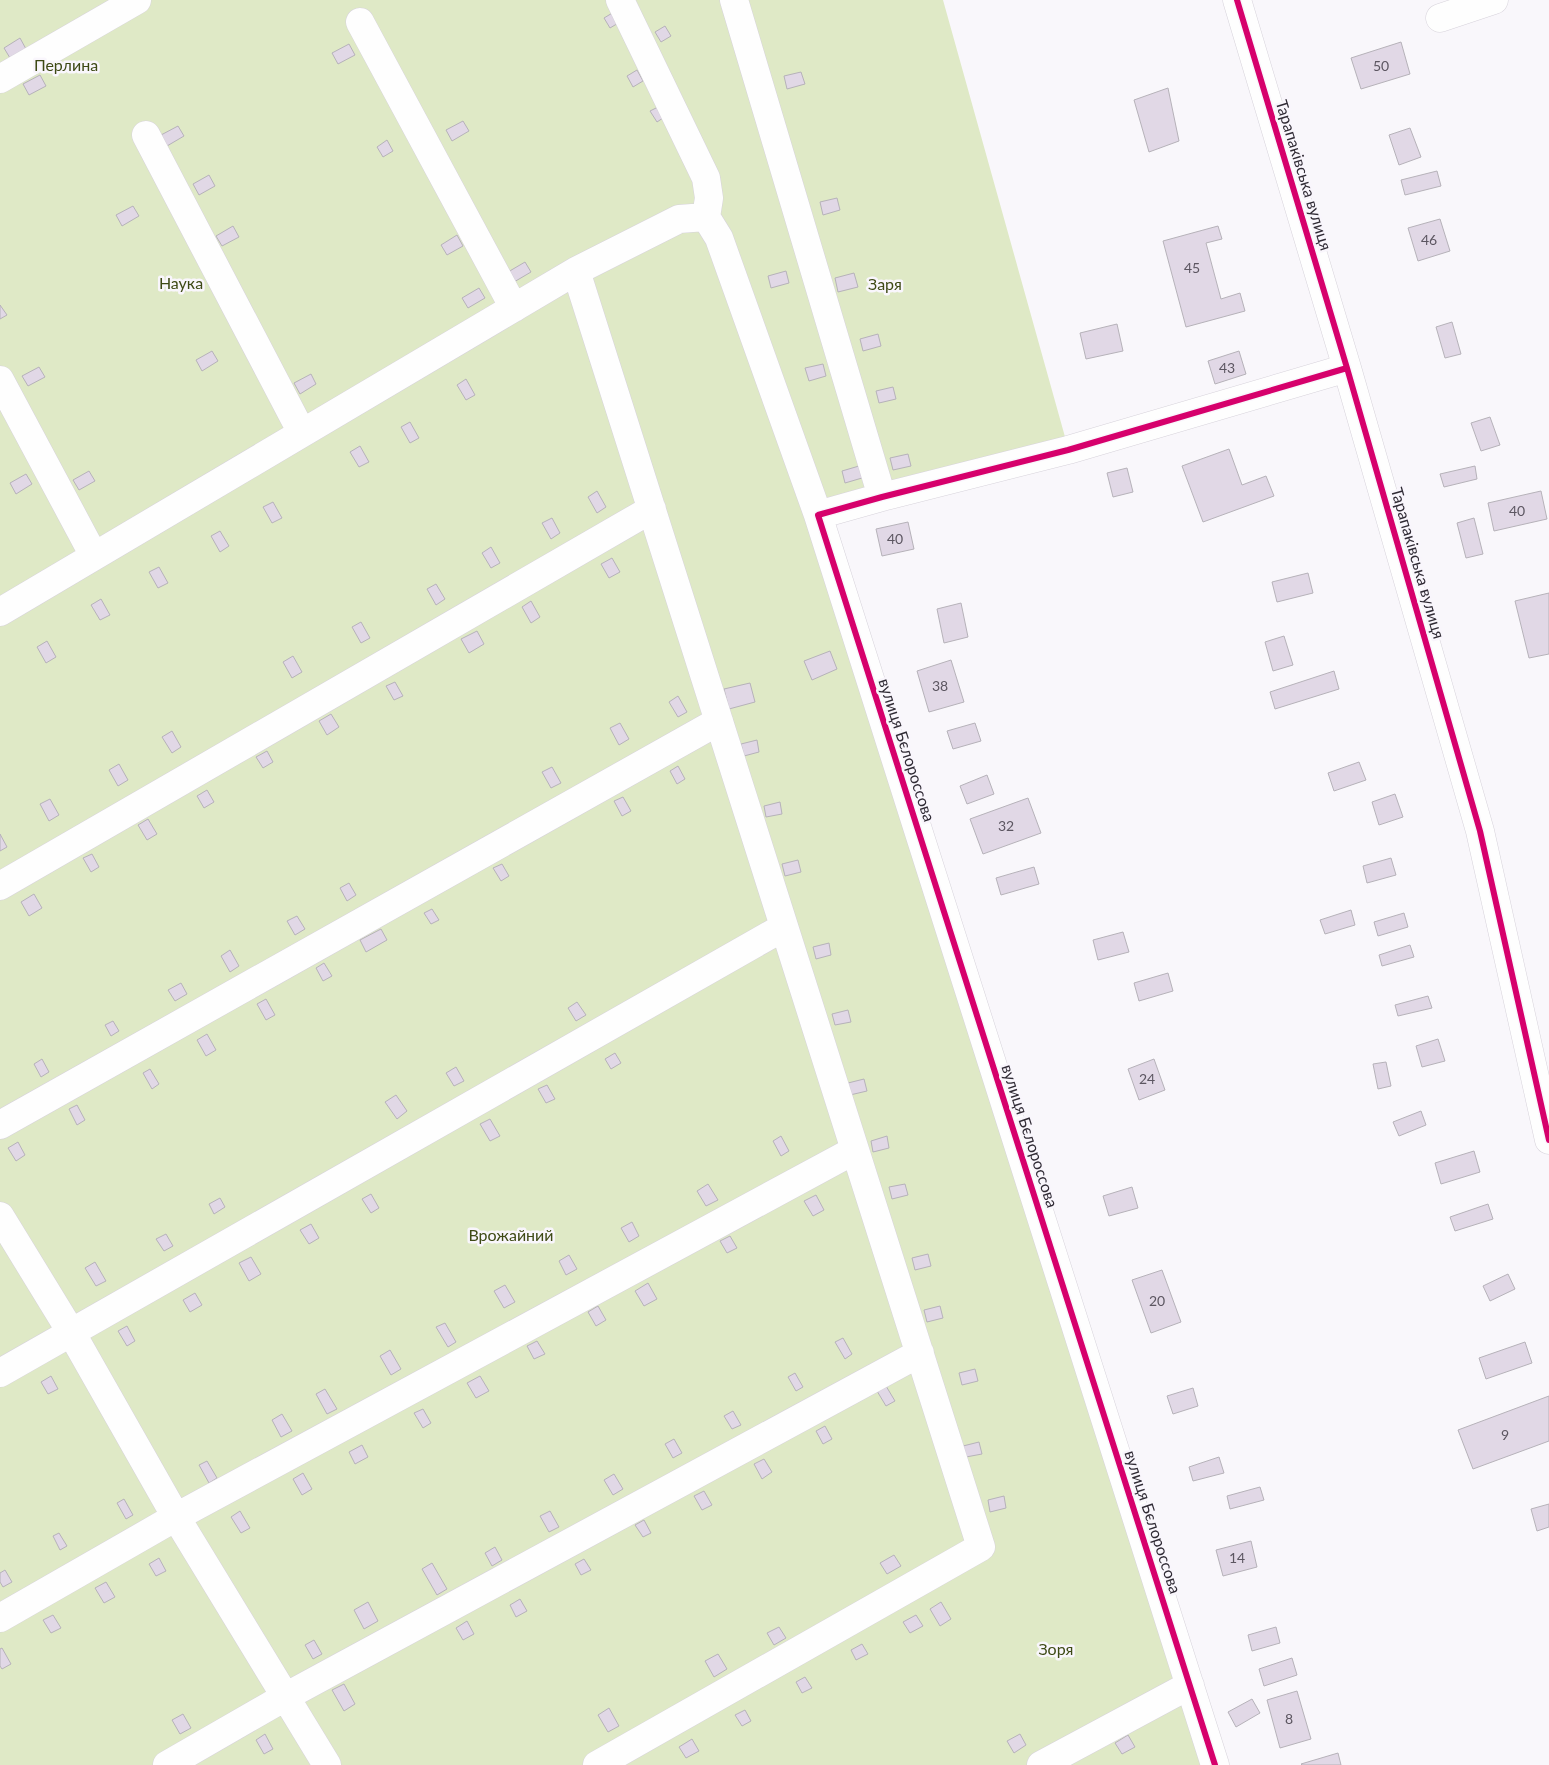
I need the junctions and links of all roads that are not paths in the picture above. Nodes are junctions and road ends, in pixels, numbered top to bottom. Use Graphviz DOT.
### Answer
graph roads {
  1 [pos="137,0"];
  2 [pos="620,0"];
  3 [pos="734,0"];
  4 [pos="1237,0"];
  5 [pos="1494,0"];
  6 [pos="1440,18"];
  7 [pos="360,22"];
  8 [pos="0,79"];
  9 [pos="146,135"];
  10 [pos="706,216"];
  11 [pos="576,271"];
  12 [pos="514,308"];
  13 [pos="1348,368"];
  14 [pos="0,380"];
  15 [pos="302,433"];
  16 [pos="882,497"];
  17 [pos="652,509"];
  18 [pos="818,515"];
  19 [pos="94,556"];
  20 [pos="0,612"];
  21 [pos="719,721"];
  22 [pos="0,886"];
  23 [pos="784,928"];
  24 [pos="0,1125"];
  25 [pos="1549,1140"];
  26 [pos="855,1150"];
  27 [pos="0,1216"];
  28 [pos="71,1332"];
  29 [pos="920,1353"];
  30 [pos="0,1373"];
  31 [pos="176,1517"];
  32 [pos="0,1618"];
  33 [pos="1190,1685"];
  34 [pos="286,1697"];
  35 [pos="167,1765"];
  36 [pos="327,1765"];
  37 [pos="597,1765"];
  38 [pos="1041,1765"];
  39 [pos="1215,1765"];
  1 -- 8 [label="street"];
  2 -- 10 [label="street"];
  3 -- 16 [label="street"];
  4 -- 13 [label="street, Тарапаківська вулиця"];
  5 -- 6 [label="street"];
  7 -- 12 [label="street"];
  9 -- 15 [label="street"];
  10 -- 11 [label="street"];
  10 -- 18 [label="street, вулиця Бєлороссова"];
  11 -- 12 [label="street"];
  11 -- 17 [label="street"];
  12 -- 15 [label="street"];
  13 -- 16 [label="street"];
  13 -- 25 [label="street, Тарапаківська вулиця"];
  14 -- 19 [label="street"];
  15 -- 19 [label="street"];
  16 -- 18 [label="street"];
  17 -- 21 [label="street"];
  17 -- 22 [label="street"];
  18 -- 33 [label="street, вулиця Бєлороссова"];
  19 -- 20 [label="street"];
  21 -- 23 [label="street"];
  21 -- 24 [label="street"];
  23 -- 26 [label="street"];
  23 -- 28 [label="street"];
  26 -- 29 [label="street"];
  26 -- 31 [label="street"];
  27 -- 28 [label="street"];
  28 -- 30 [label="street"];
  28 -- 31 [label="street"];
  29 -- 34 [label="street"];
  29 -- 37 [label="street"];
  31 -- 32 [label="street"];
  31 -- 34 [label="street"];
  33 -- 38 [label="street"];
  33 -- 39 [label="street, вулиця Бєлороссова"];
  34 -- 35 [label="street"];
  34 -- 36 [label="street"];
}
